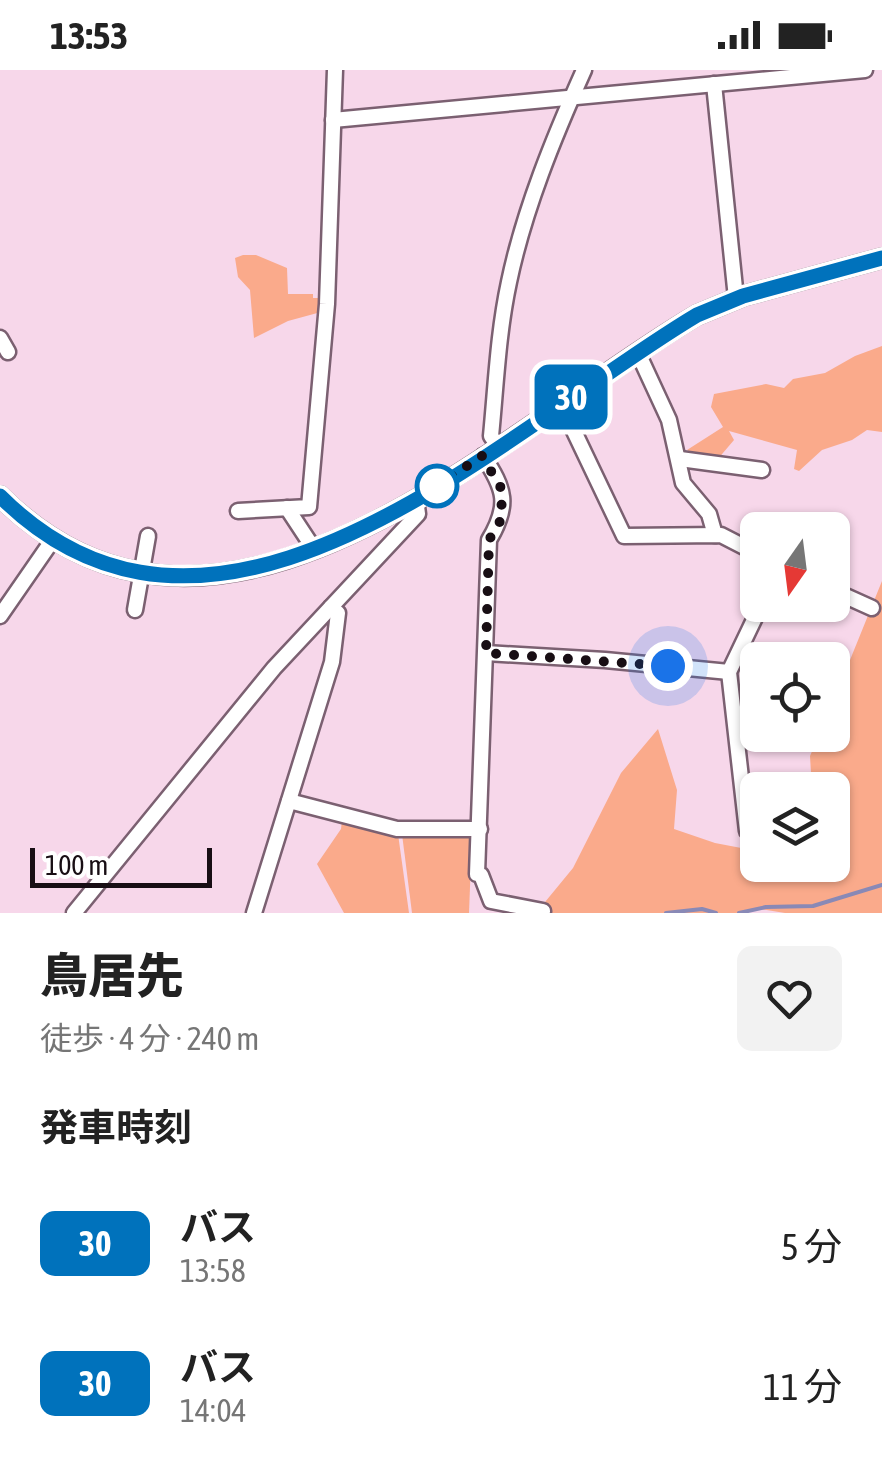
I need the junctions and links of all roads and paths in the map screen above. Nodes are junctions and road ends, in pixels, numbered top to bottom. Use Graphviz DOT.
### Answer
graph roads {
  1 [pos="335,70"];
  2 [pos="584,70"];
  3 [pos="865,70"];
  4 [pos="844,71"];
  5 [pos="714,84"];
  6 [pos="573,97"];
  7 [pos="333,120"];
  8 [pos="882,258"];
  9 [pos="736,298"];
  10 [pos="638,353"];
  11 [pos="561,404"];
  12 [pos="490,451"];
  13 [pos="680,460"];
  14 [pos="762,470"];
  15 [pos="0,496"];
  16 [pos="416,500"];
  17 [pos="287,508"];
  18 [pos="238,511"];
  19 [pos="715,535"];
  20 [pos="148,536"];
  21 [pos="54,538"];
  22 [pos="740,546"];
  23 [pos="314,550"];
  24 [pos="142,571"];
  25 [pos="850,598"];
  26 [pos="331,607"];
  27 [pos="872,608"];
  28 [pos="135,610"];
  29 [pos="0,616"];
  30 [pos="753,622"];
  31 [pos="486,653"];
  32 [pos="730,672"];
  33 [pos="741,772"];
  34 [pos="289,801"];
  35 [pos="480,829"];
  36 [pos="542,911"];
  37 [pos="74,913"];
  38 [pos="254,913"];
  1 -- 7 [label="street"];
  2 -- 6 [label="street"];
  3 -- 4 [label="street"];
  4 -- 5 [label="street"];
  5 -- 6 [label="street"];
  5 -- 9 [label="street"];
  6 -- 7 [label="street"];
  6 -- 12 [label="street"];
  7 -- 17 [label="street"];
  8 -- 9 [label="main road"];
  9 -- 10 [label="main road"];
  10 -- 11 [label="main road"];
  10 -- 13 [label="street"];
  11 -- 12 [label="main road"];
  11 -- 19 [label="street"];
  12 -- 16 [label="main road"];
  12 -- 31 [label="street"];
  13 -- 14 [label="street"];
  13 -- 19 [label="street"];
  15 -- 21 [label="main road"];
  16 -- 23 [label="main road"];
  16 -- 26 [label="street"];
  17 -- 18 [label="street"];
  17 -- 23 [label="street"];
  19 -- 22 [label="street"];
  20 -- 24 [label="street"];
  21 -- 24 [label="main road"];
  21 -- 29 [label="street"];
  23 -- 24 [label="main road"];
  24 -- 28 [label="street"];
  25 -- 27 [label="street"];
  26 -- 34 [label="street"];
  26 -- 37 [label="street"];
  30 -- 32 [label="street"];
  31 -- 32 [label="street"];
  31 -- 35 [label="street"];
  32 -- 33 [label="street"];
  34 -- 35 [label="street"];
  34 -- 38 [label="street"];
  35 -- 36 [label="street"];
}
